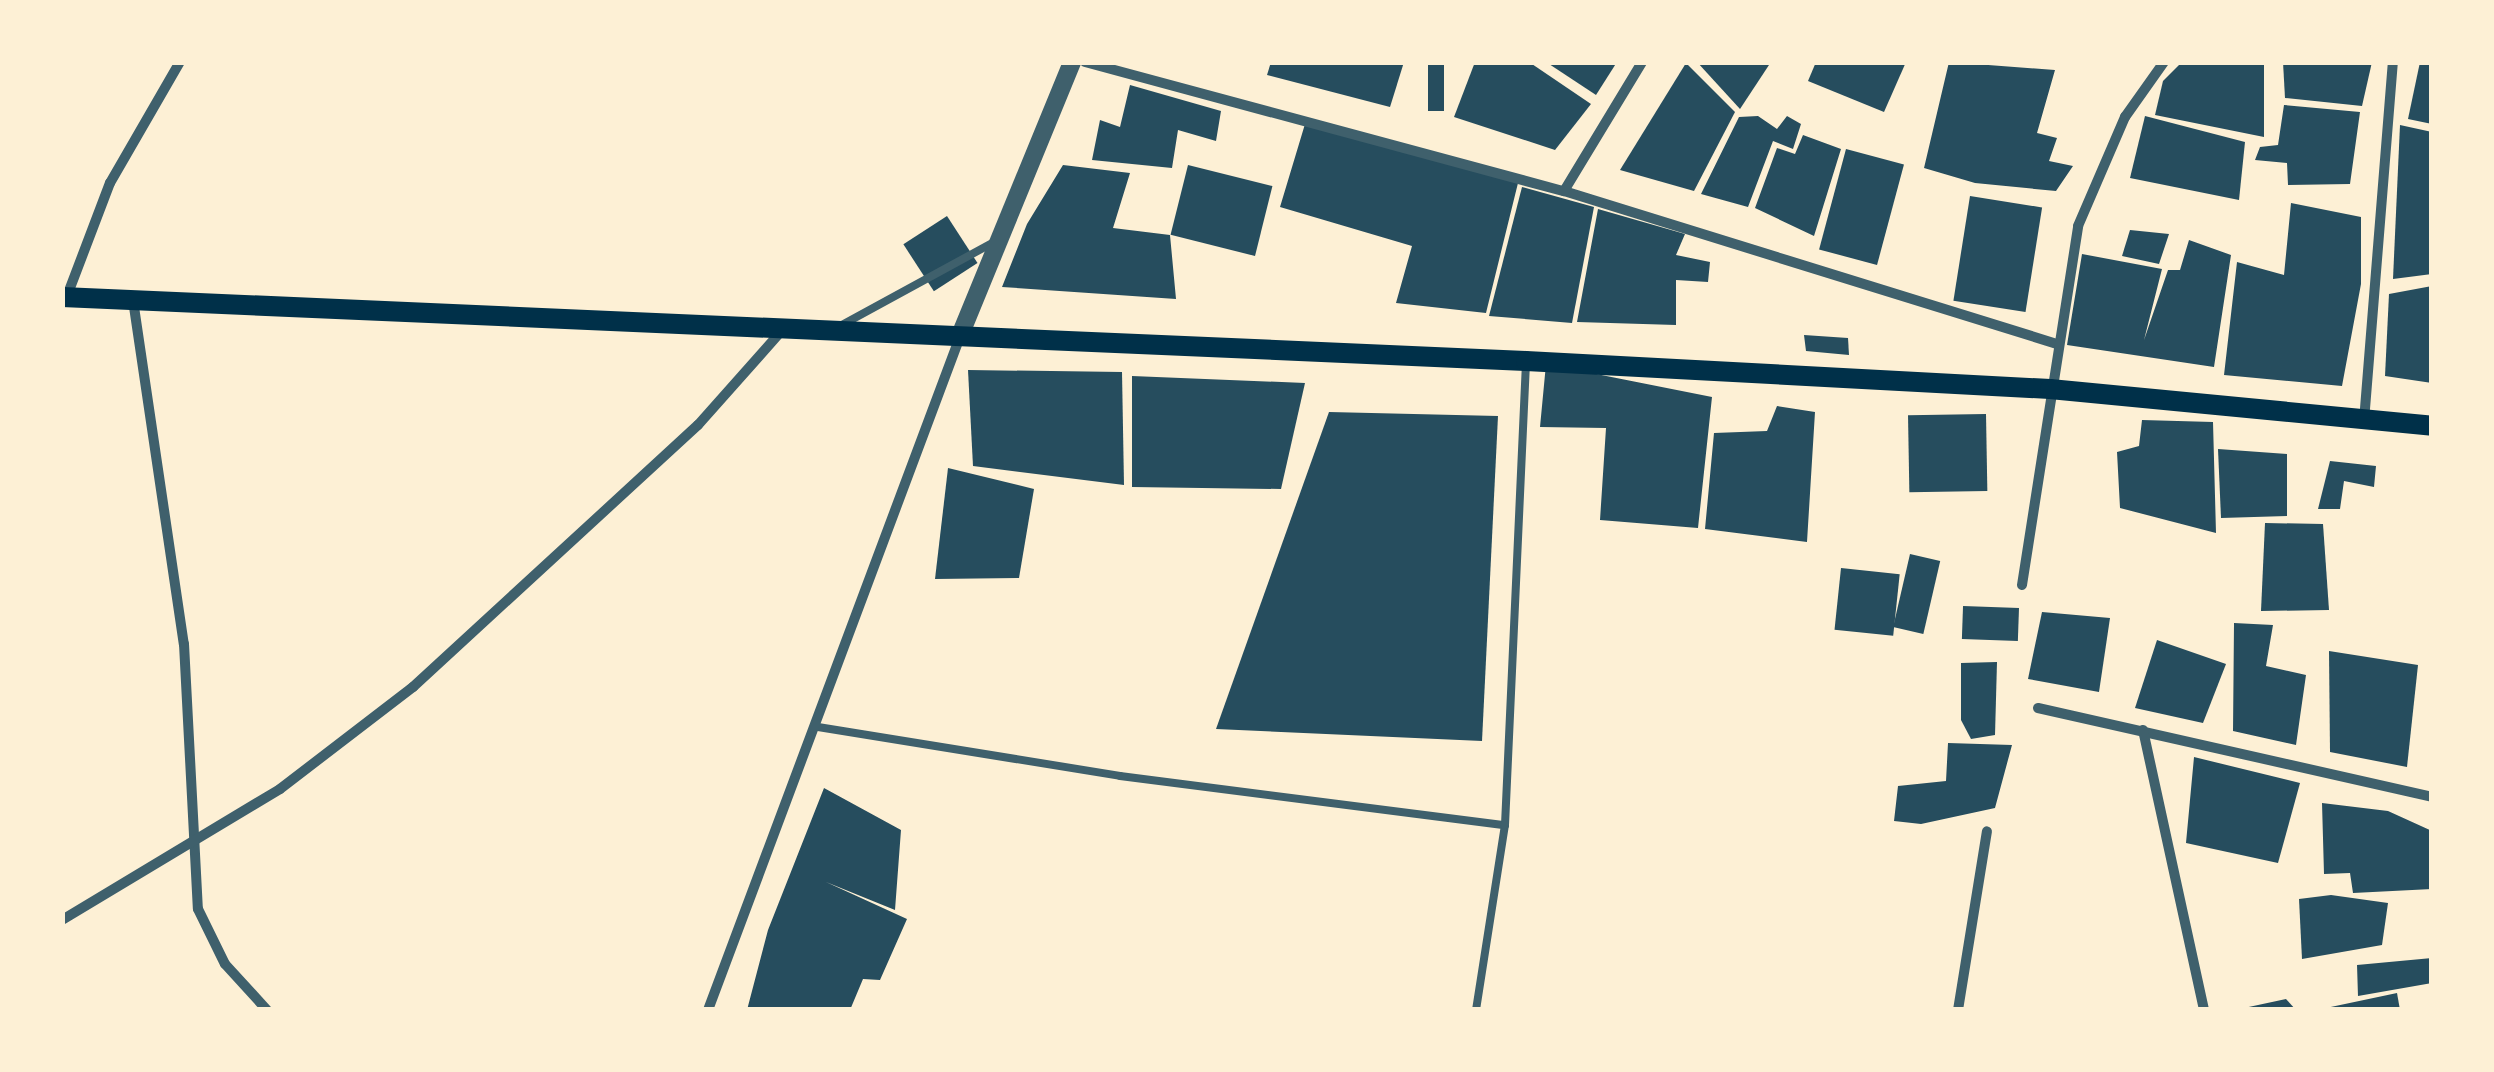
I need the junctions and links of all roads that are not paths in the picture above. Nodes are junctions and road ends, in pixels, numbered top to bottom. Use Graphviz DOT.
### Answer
graph roads {
  1 [pos="180,62"];
  2 [pos="1072,62"];
  3 [pos="1085,62"];
  4 [pos="1642,62"];
  5 [pos="2164,62"];
  6 [pos="2393,62"];
  7 [pos="1564,190"];
  8 [pos="998,240"];
  9 [pos="64,297"];
  10 [pos="133,300"];
  11 [pos="784,327"];
  12 [pos="834,329"];
  13 [pos="962,333"];
  14 [pos="2057,344"];
  15 [pos="1526,361"];
  16 [pos="2050,389"];
  17 [pos="2364,422"];
  18 [pos="2432,426"];
  19 [pos="2022,585"];
  20 [pos="2038,708"];
  21 [pos="818,727"];
  22 [pos="2143,730"];
  23 [pos="2432,797"];
  24 [pos="1504,825"];
  25 [pos="1988,830"];
  26 [pos="196,840"];
  27 [pos="62,920"];
  28 [pos="267,1010"];
  29 [pos="708,1010"];
  30 [pos="1476,1010"];
  31 [pos="1958,1010"];
  32 [pos="2204,1010"];
  1 -- 9 [label="street"];
  2 -- 8 [label="street"];
  3 -- 7 [label="street"];
  4 -- 7 [label="street"];
  5 -- 14 [label="street"];
  6 -- 17 [label="street"];
  7 -- 14 [label="street"];
  8 -- 12 [label="lane"];
  8 -- 13 [label="street"];
  9 -- 10 [label="main road"];
  10 -- 11 [label="main road"];
  10 -- 26 [label="street"];
  11 -- 12 [label="main road"];
  11 -- 26 [label="street"];
  12 -- 13 [label="main road"];
  13 -- 15 [label="main road"];
  13 -- 21 [label="street"];
  14 -- 16 [label="street"];
  15 -- 16 [label="main road"];
  15 -- 24 [label="lane"];
  16 -- 17 [label="main road"];
  16 -- 19 [label="street"];
  17 -- 18 [label="main road"];
  20 -- 22 [label="street"];
  21 -- 24 [label="lane"];
  21 -- 29 [label="street"];
  22 -- 23 [label="street"];
  22 -- 32 [label="street"];
  24 -- 30 [label="lane"];
  25 -- 31 [label="street"];
  26 -- 27 [label="street"];
  26 -- 28 [label="street"];
}
